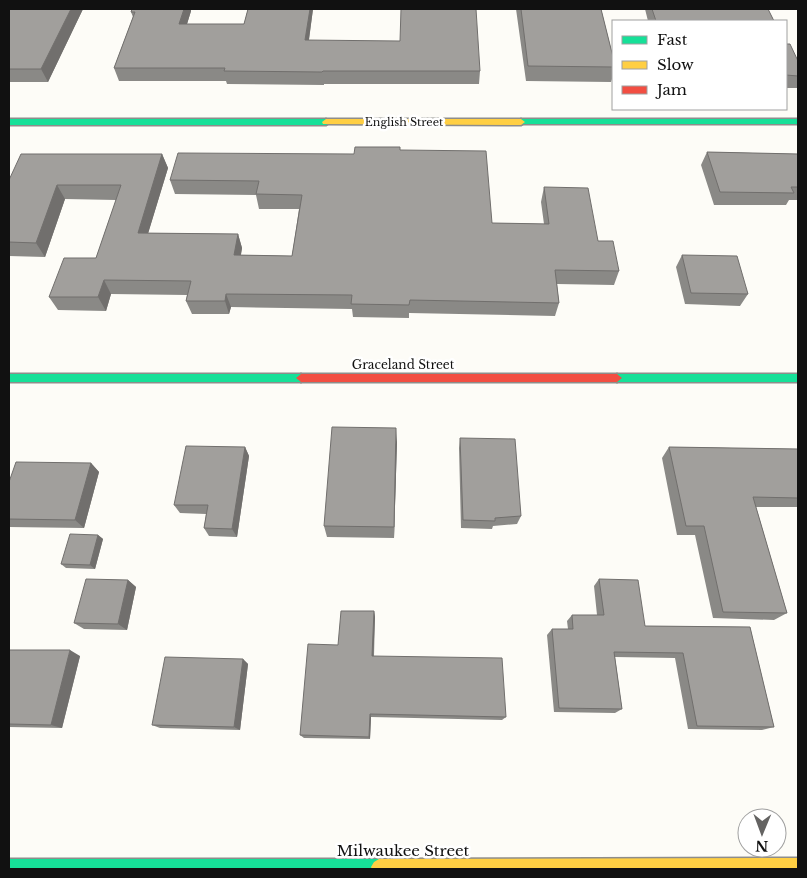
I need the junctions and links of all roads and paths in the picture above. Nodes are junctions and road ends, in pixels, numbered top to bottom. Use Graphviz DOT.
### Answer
graph roads {
  1 [pos="9,122"];
  2 [pos="798,122"];
  3 [pos="9,378"];
  4 [pos="798,378"];
  5 [pos="798,866"];
  6 [pos="9,867"];
  1 -- 2 [label="street, English Street"];
  3 -- 4 [label="street, Graceland Street"];
  5 -- 6 [label="street, Milwaukee Street"];
}
